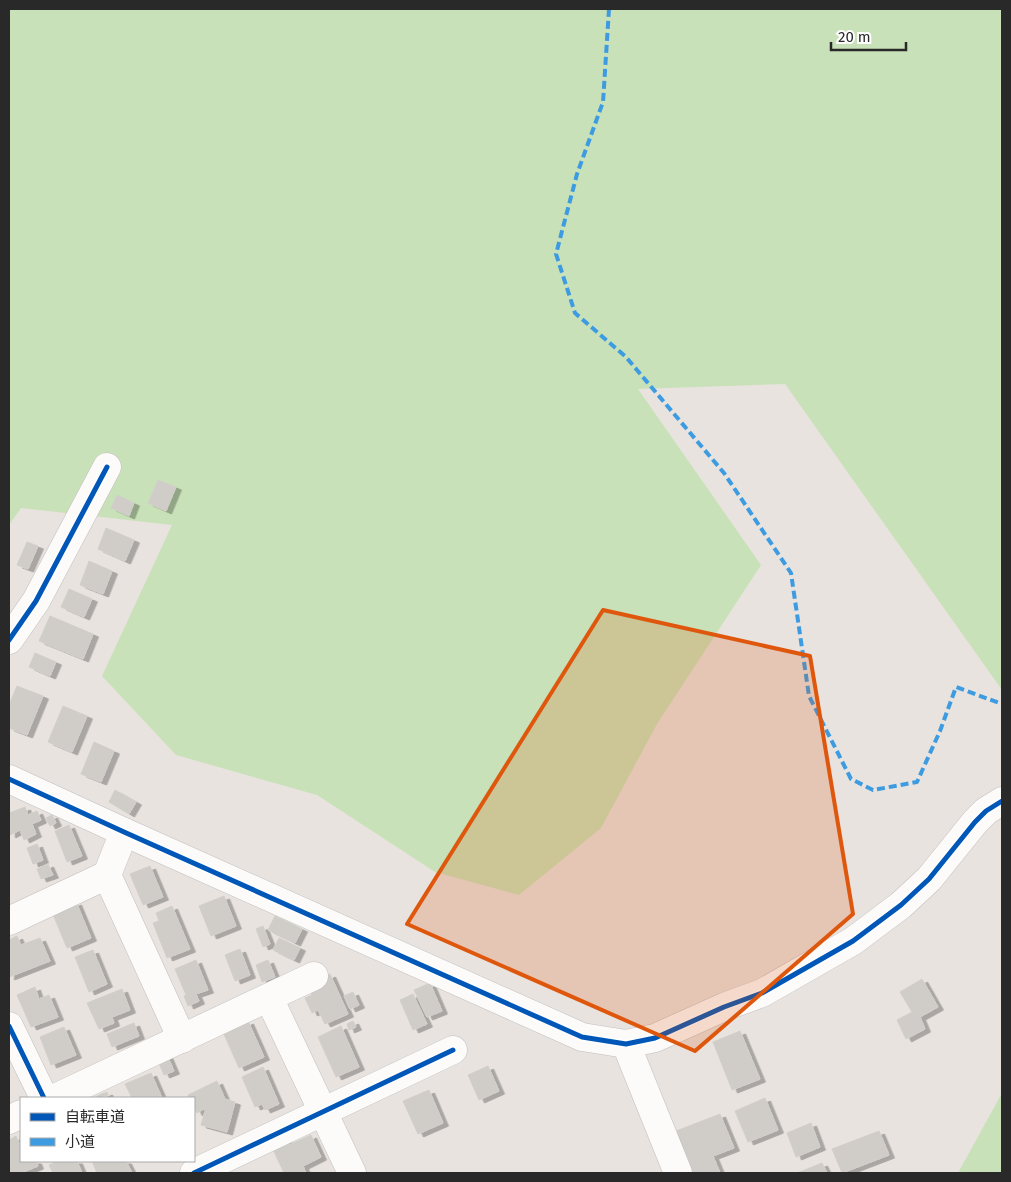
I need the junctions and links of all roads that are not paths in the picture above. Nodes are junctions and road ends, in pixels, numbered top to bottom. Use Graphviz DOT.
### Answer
graph roads {
  1 [pos="106,467"];
  2 [pos="9,640"];
  3 [pos="9,779"];
  4 [pos="1002,801"];
  5 [pos="124,832"];
  6 [pos="107,875"];
  7 [pos="9,921"];
  8 [pos="314,976"];
  9 [pos="269,998"];
  10 [pos="9,1026"];
  11 [pos="182,1039"];
  12 [pos="626,1044"];
  13 [pos="453,1050"];
  14 [pos="44,1097"];
  15 [pos="57,1097"];
  16 [pos="322,1112"];
  17 [pos="194,1173"];
  18 [pos="352,1173"];
  19 [pos="678,1173"];
  1 -- 2 [label="street"];
  3 -- 5 [label="street"];
  4 -- 12 [label="street"];
  5 -- 6 [label="street"];
  5 -- 12 [label="street"];
  6 -- 7 [label="street"];
  6 -- 11 [label="street"];
  8 -- 9 [label="street"];
  9 -- 11 [label="street"];
  9 -- 16 [label="street"];
  10 -- 14 [label="street"];
  11 -- 15 [label="street"];
  12 -- 19 [label="street"];
  13 -- 16 [label="street"];
  16 -- 17 [label="street"];
  16 -- 18 [label="street"];
}
